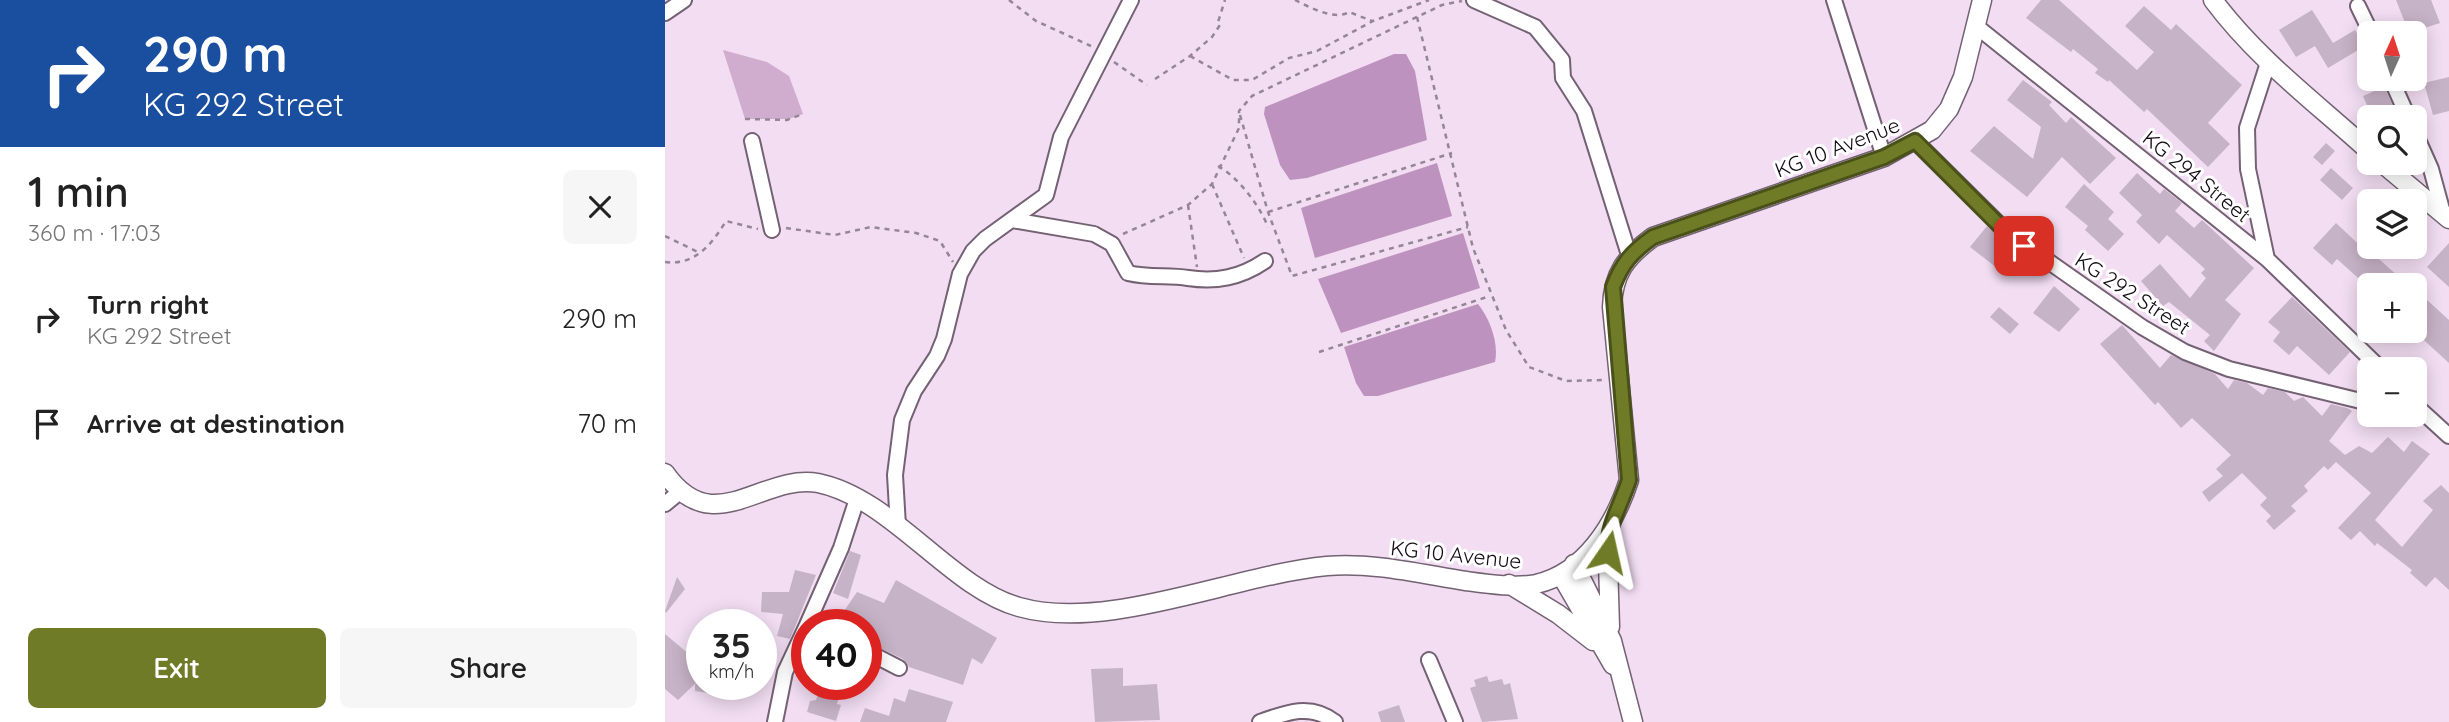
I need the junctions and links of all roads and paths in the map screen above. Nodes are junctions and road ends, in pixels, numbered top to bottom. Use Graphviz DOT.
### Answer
graph roads {
  1 [pos="684,0"];
  2 [pos="1009,0"];
  3 [pos="1131,0"];
  4 [pos="1225,0"];
  5 [pos="1295,0"];
  6 [pos="1429,0"];
  7 [pos="1471,0"];
  8 [pos="1834,0"];
  9 [pos="1982,0"];
  10 [pos="2213,0"];
  11 [pos="2358,6"];
  12 [pos="665,13"];
  13 [pos="1417,17"];
  14 [pos="1373,21"];
  15 [pos="2365,21"];
  16 [pos="1976,26"];
  17 [pos="1104,54"];
  18 [pos="1190,56"];
  19 [pos="2268,63"];
  20 [pos="1155,79"];
  21 [pos="1147,85"];
  22 [pos="1239,111"];
  23 [pos="803,114"];
  24 [pos="745,119"];
  25 [pos="752,141"];
  26 [pos="1915,141"];
  27 [pos="2357,141"];
  28 [pos="1452,153"];
  29 [pos="1884,157"];
  30 [pos="2427,160"];
  31 [pos="1218,166"];
  32 [pos="2396,175"];
  33 [pos="1212,184"];
  34 [pos="1188,205"];
  35 [pos="1268,212"];
  36 [pos="2446,216"];
  37 [pos="1013,220"];
  38 [pos="1268,227"];
  39 [pos="1468,227"];
  40 [pos="772,230"];
  41 [pos="665,236"];
  42 [pos="1112,244"];
  43 [pos="700,253"];
  44 [pos="1629,255"];
  45 [pos="2267,259"];
  46 [pos="1265,261"];
  47 [pos="665,262"];
  48 [pos="1252,270"];
  49 [pos="960,274"];
  50 [pos="1187,278"];
  51 [pos="1490,296"];
  52 [pos="1319,352"];
  53 [pos="2369,357"];
  54 [pos="1619,379"];
  55 [pos="2357,400"];
  56 [pos="2427,417"];
  57 [pos="2449,436"];
  58 [pos="665,473"];
  59 [pos="682,491"];
  60 [pos="857,499"];
  61 [pos="665,505"];
  62 [pos="898,526"];
  63 [pos="1607,530"];
  64 [pos="1567,569"];
  65 [pos="1509,584"];
  66 [pos="814,609"];
  67 [pos="1606,643"];
  68 [pos="882,660"];
  69 [pos="1429,660"];
  70 [pos="791,663"];
  71 [pos="899,668"];
  72 [pos="775,722"];
  73 [pos="1260,722"];
  74 [pos="1335,722"];
  75 [pos="1455,722"];
  76 [pos="1633,722"];
  1 -- 12 [label="street"];
  2 -- 17 [label="path"];
  3 -- 17 [label="street"];
  4 -- 18 [label="path"];
  5 -- 14 [label="path"];
  6 -- 14 [label="path"];
  7 -- 13 [label="path"];
  7 -- 44 [label="street"];
  8 -- 29 [label="street"];
  9 -- 16 [label="street, KG 10 Avenue"];
  10 -- 19 [label="street"];
  11 -- 15 [label="street"];
  13 -- 22 [label="path"];
  13 -- 28 [label="path"];
  14 -- 18 [label="path"];
  16 -- 26 [label="street, KG 10 Avenue"];
  16 -- 45 [label="street, KG 294 Street"];
  17 -- 21 [label="path"];
  17 -- 37 [label="street"];
  18 -- 20 [label="path"];
  19 -- 27 [label="street"];
  19 -- 45 [label="street"];
  22 -- 31 [label="path"];
  22 -- 35 [label="path"];
  23 -- 24 [label="path"];
  25 -- 40 [label="street"];
  26 -- 29 [label="street, KG 10 Avenue"];
  26 -- 55 [label="street, KG 292 Street"];
  28 -- 35 [label="path"];
  28 -- 39 [label="path"];
  29 -- 44 [label="street, KG 10 Avenue"];
  30 -- 36 [label="street"];
  31 -- 33 [label="path"];
  31 -- 38 [label="path"];
  32 -- 36 [label="street"];
  33 -- 34 [label="path"];
  33 -- 48 [label="path"];
  34 -- 42 [label="path"];
  34 -- 50 [label="path"];
  35 -- 39 [label="path"];
  37 -- 42 [label="street"];
  37 -- 49 [label="street"];
  39 -- 51 [label="path"];
  40 -- 43 [label="path"];
  40 -- 49 [label="path"];
  41 -- 43 [label="path"];
  42 -- 50 [label="street"];
  43 -- 47 [label="path"];
  44 -- 54 [label="street, KG 10 Avenue"];
  45 -- 53 [label="street, KG 294 Street"];
  46 -- 48 [label="street"];
  48 -- 50 [label="street"];
  49 -- 62 [label="street"];
  51 -- 52 [label="path"];
  51 -- 54 [label="path"];
  54 -- 63 [label="street, KG 10 Avenue"];
  56 -- 57 [label="street"];
  58 -- 59 [label="street, KG 10 Avenue"];
  59 -- 60 [label="street, KG 10 Avenue"];
  59 -- 61 [label="street"];
  60 -- 62 [label="street, KG 10 Avenue"];
  60 -- 66 [label="street"];
  62 -- 65 [label="street, KG 10 Avenue"];
  63 -- 64 [label="street, KG 10 Avenue"];
  63 -- 67 [label="street"];
  64 -- 65 [label="street, KG 10 Avenue"];
  64 -- 67 [label="street"];
  65 -- 67 [label="street"];
  67 -- 76 [label="street"];
  68 -- 71 [label="street"];
  69 -- 75 [label="street"];
  70 -- 72 [label="street"];
  73 -- 74 [label="street"];
}
